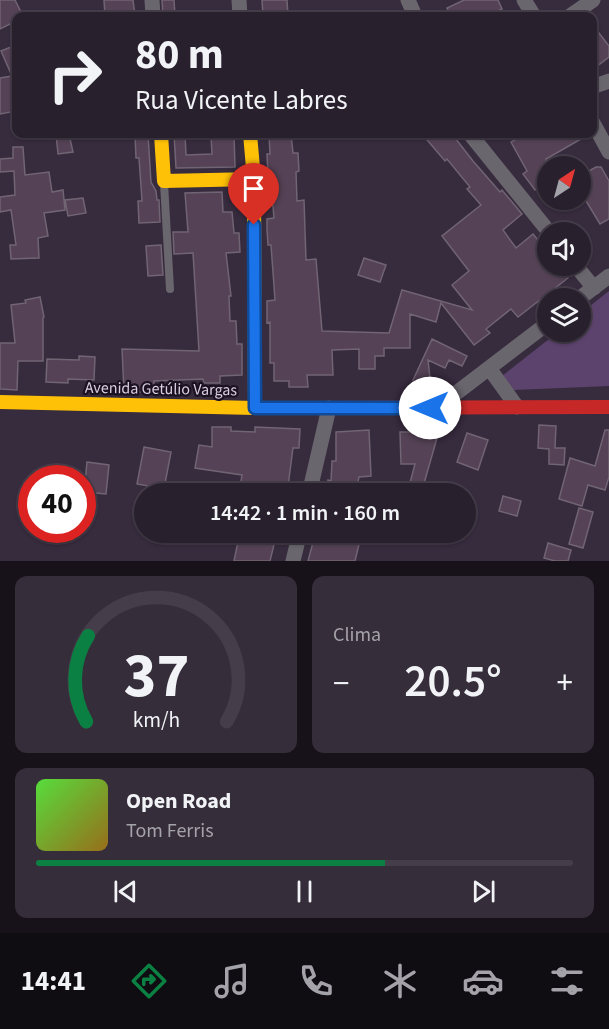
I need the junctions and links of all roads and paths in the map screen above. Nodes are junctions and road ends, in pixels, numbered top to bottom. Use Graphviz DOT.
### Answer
graph roads {
  1 [pos="593,0"];
  2 [pos="576,12"];
  3 [pos="600,129"];
  4 [pos="161,138"];
  5 [pos="250,138"];
  6 [pos="473,138"];
  7 [pos="609,152"];
  8 [pos="254,179"];
  9 [pos="164,181"];
  10 [pos="541,222"];
  11 [pos="584,276"];
  12 [pos="609,276"];
  13 [pos="594,288"];
  14 [pos="170,289"];
  15 [pos="591,290"];
  16 [pos="537,331"];
  17 [pos="489,368"];
  18 [pos="0,402"];
  19 [pos="438,407"];
  20 [pos="517,407"];
  21 [pos="609,407"];
  22 [pos="255,408"];
  23 [pos="328,408"];
  24 [pos="311,483"];
  25 [pos="297,543"];
  26 [pos="293,561"];
  1 -- 2 [label="street"];
  3 -- 7 [label="street"];
  4 -- 9 [label="street"];
  5 -- 8 [label="street"];
  6 -- 10 [label="street"];
  8 -- 9 [label="street"];
  8 -- 22 [label="street"];
  9 -- 14 [label="lane"];
  11 -- 13 [label="street"];
  12 -- 13 [label="street"];
  13 -- 15 [label="street"];
  16 -- 17 [label="street"];
  17 -- 19 [label="street"];
  17 -- 20 [label="street"];
  18 -- 22 [label="street, Avenida Getúlio Vargas"];
  19 -- 20 [label="street, Avenida Getúlio Vargas"];
  19 -- 23 [label="street, Avenida Getúlio Vargas"];
  20 -- 21 [label="street, Avenida Getúlio Vargas"];
  22 -- 23 [label="street, Avenida Getúlio Vargas"];
  23 -- 24 [label="street"];
  25 -- 26 [label="street"];
}
